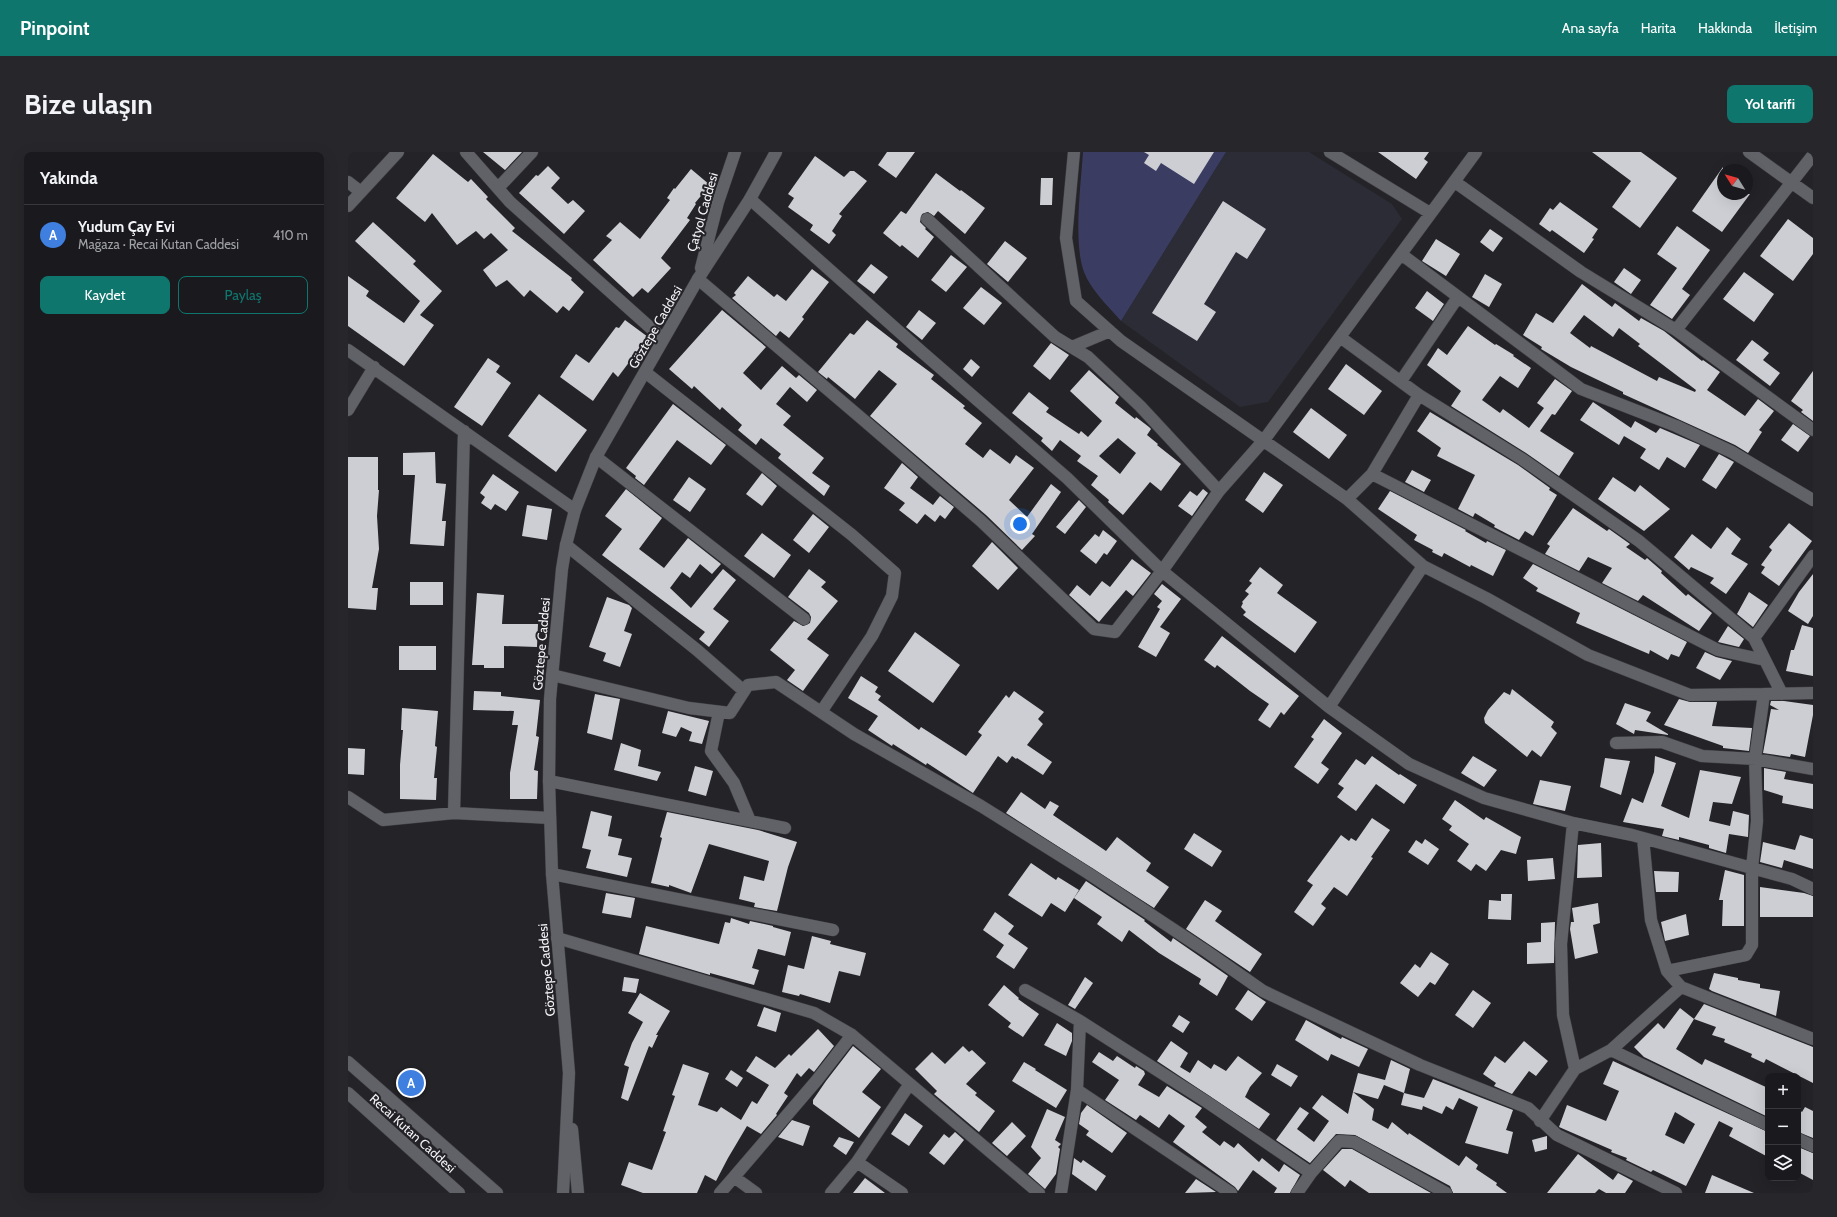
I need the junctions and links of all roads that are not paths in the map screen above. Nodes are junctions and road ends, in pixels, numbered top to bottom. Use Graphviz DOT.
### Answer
graph roads {
  1 [pos="398,152"];
  2 [pos="466,152"];
  3 [pos="532,152"];
  4 [pos="735,152"];
  5 [pos="776,152"];
  6 [pos="1074,152"];
  7 [pos="1330,152"];
  8 [pos="1476,152"];
  9 [pos="1749,152"];
  10 [pos="1813,155"];
  11 [pos="348,182"];
  12 [pos="1455,182"];
  13 [pos="1792,182"];
  14 [pos="498,188"];
  15 [pos="361,192"];
  16 [pos="1813,198"];
  17 [pos="750,199"];
  18 [pos="348,206"];
  19 [pos="1430,213"];
  20 [pos="927,219"];
  21 [pos="1401,254"];
  22 [pos="698,279"];
  23 [pos="1458,297"];
  24 [pos="1676,330"];
  25 [pos="1110,331"];
  26 [pos="1340,337"];
  27 [pos="663,339"];
  28 [pos="1072,347"];
  29 [pos="348,350"];
  30 [pos="374,367"];
  31 [pos="645,372"];
  32 [pos="1401,382"];
  33 [pos="1419,395"];
  34 [pos="348,410"];
  35 [pos="1813,430"];
  36 [pos="464,431"];
  37 [pos="1264,440"];
  38 [pos="596,457"];
  39 [pos="1372,474"];
  40 [pos="1219,491"];
  41 [pos="1347,499"];
  42 [pos="1813,500"];
  43 [pos="575,510"];
  44 [pos="566,545"];
  45 [pos="1813,556"];
  46 [pos="1423,566"];
  47 [pos="1162,571"];
  48 [pos="804,620"];
  49 [pos="1754,638"];
  50 [pos="1766,660"];
  51 [pos="552,675"];
  52 [pos="744,691"];
  53 [pos="1813,693"];
  54 [pos="1764,694"];
  55 [pos="1782,694"];
  56 [pos="1329,707"];
  57 [pos="719,712"];
  58 [pos="821,712"];
  59 [pos="1616,743"];
  60 [pos="1755,759"];
  61 [pos="1813,769"];
  62 [pos="549,781"];
  63 [pos="348,796"];
  64 [pos="454,813"];
  65 [pos="550,818"];
  66 [pos="750,821"];
  67 [pos="1573,823"];
  68 [pos="784,828"];
  69 [pos="1643,838"];
  70 [pos="1752,868"];
  71 [pos="552,874"];
  72 [pos="1813,888"];
  73 [pos="833,930"];
  74 [pos="557,938"];
  75 [pos="1667,970"];
  76 [pos="1680,987"];
  77 [pos="1025,990"];
  78 [pos="1080,1021"];
  79 [pos="852,1035"];
  80 [pos="1813,1039"];
  81 [pos="1610,1050"];
  82 [pos="348,1062"];
  83 [pos="1575,1069"];
  84 [pos="569,1073"];
  85 [pos="909,1085"];
  86 [pos="1077,1090"];
  87 [pos="348,1092"];
  88 [pos="1540,1121"];
  89 [pos="1765,1124"];
  90 [pos="1801,1140"];
  91 [pos="1813,1146"];
  92 [pos="857,1162"];
  93 [pos="1311,1172"];
  94 [pos="734,1177"];
  95 [pos="1661,1190"];
  96 [pos="459,1193"];
  97 [pos="497,1193"];
  98 [pos="563,1193"];
  99 [pos="578,1193"];
  100 [pos="720,1193"];
  101 [pos="756,1193"];
  102 [pos="831,1193"];
  103 [pos="902,1193"];
  104 [pos="1038,1193"];
  105 [pos="1060,1193"];
  106 [pos="1231,1193"];
  107 [pos="1297,1193"];
  108 [pos="1446,1193"];
  109 [pos="1676,1193"];
  1 -- 15 [label="street"];
  2 -- 14 [label="street"];
  3 -- 14 [label="street"];
  4 -- 22 [label="street, Çatyol Caddesi"];
  5 -- 17 [label="street, Göztepe Caddesi"];
  6 -- 25 [label="street"];
  7 -- 19 [label="street"];
  8 -- 12 [label="street"];
  9 -- 13 [label="street"];
  10 -- 13 [label="street"];
  11 -- 15 [label="street"];
  12 -- 19 [label="street"];
  12 -- 24 [label="street"];
  13 -- 16 [label="street"];
  13 -- 24 [label="street"];
  14 -- 27 [label="street"];
  15 -- 18 [label="street"];
  17 -- 22 [label="street, Göztepe Caddesi"];
  17 -- 47 [label="street"];
  19 -- 21 [label="street"];
  20 -- 28 [label="street"];
  21 -- 23 [label="street"];
  21 -- 26 [label="street"];
  22 -- 27 [label="street, Göztepe Caddesi"];
  22 -- 47 [label="street"];
  23 -- 32 [label="street"];
  23 -- 42 [label="street"];
  24 -- 35 [label="street"];
  25 -- 28 [label="street"];
  25 -- 37 [label="street"];
  26 -- 32 [label="street"];
  26 -- 37 [label="street"];
  27 -- 31 [label="street, Göztepe Caddesi"];
  28 -- 40 [label="street"];
  29 -- 30 [label="street"];
  30 -- 34 [label="street"];
  30 -- 36 [label="street"];
  31 -- 38 [label="street, Göztepe Caddesi"];
  31 -- 58 [label="street"];
  32 -- 33 [label="street"];
  33 -- 39 [label="street"];
  33 -- 49 [label="street"];
  36 -- 43 [label="street"];
  36 -- 64 [label="street"];
  37 -- 40 [label="street"];
  37 -- 41 [label="street"];
  38 -- 43 [label="street, Göztepe Caddesi"];
  38 -- 48 [label="street"];
  39 -- 41 [label="street"];
  39 -- 50 [label="street"];
  40 -- 47 [label="street"];
  41 -- 46 [label="street"];
  43 -- 44 [label="street, Göztepe Caddesi"];
  44 -- 51 [label="street, Göztepe Caddesi"];
  44 -- 52 [label="street"];
  45 -- 49 [label="street"];
  46 -- 54 [label="street"];
  46 -- 56 [label="street"];
  47 -- 56 [label="street"];
  49 -- 50 [label="street"];
  50 -- 55 [label="street"];
  51 -- 57 [label="street"];
  51 -- 62 [label="street, Göztepe Caddesi"];
  52 -- 57 [label="street"];
  52 -- 58 [label="street"];
  53 -- 55 [label="street"];
  54 -- 55 [label="street"];
  54 -- 60 [label="street"];
  56 -- 67 [label="street"];
  57 -- 66 [label="street"];
  58 -- 88 [label="street"];
  59 -- 60 [label="street"];
  60 -- 61 [label="street"];
  60 -- 70 [label="street"];
  62 -- 65 [label="street, Göztepe Caddesi"];
  62 -- 66 [label="street"];
  63 -- 64 [label="street"];
  64 -- 65 [label="street"];
  65 -- 71 [label="street, Göztepe Caddesi"];
  66 -- 68 [label="street"];
  67 -- 69 [label="street"];
  67 -- 83 [label="street"];
  69 -- 70 [label="street"];
  69 -- 75 [label="street"];
  70 -- 72 [label="street"];
  70 -- 75 [label="street"];
  71 -- 73 [label="street"];
  71 -- 74 [label="street, Göztepe Caddesi"];
  74 -- 79 [label="street"];
  74 -- 84 [label="street, Göztepe Caddesi"];
  75 -- 76 [label="street"];
  76 -- 80 [label="street"];
  76 -- 81 [label="street"];
  77 -- 78 [label="street"];
  78 -- 86 [label="street"];
  78 -- 93 [label="street"];
  79 -- 85 [label="street"];
  79 -- 94 [label="street"];
  81 -- 83 [label="street"];
  81 -- 89 [label="street"];
  82 -- 97 [label="street, Recai Kutan Caddesi"];
  83 -- 88 [label="street"];
  84 -- 98 [label="street, Göztepe Caddesi"];
  84 -- 99 [label="street"];
  85 -- 92 [label="street"];
  85 -- 104 [label="street"];
  86 -- 105 [label="street"];
  86 -- 106 [label="street"];
  87 -- 96 [label="street, Recai Kutan Caddesi"];
  88 -- 95 [label="street"];
  90 -- 91 [label="street"];
  92 -- 102 [label="street"];
  92 -- 103 [label="street"];
  93 -- 107 [label="street"];
  93 -- 108 [label="street"];
  94 -- 100 [label="street"];
  94 -- 101 [label="street"];
  95 -- 109 [label="street"];
}
